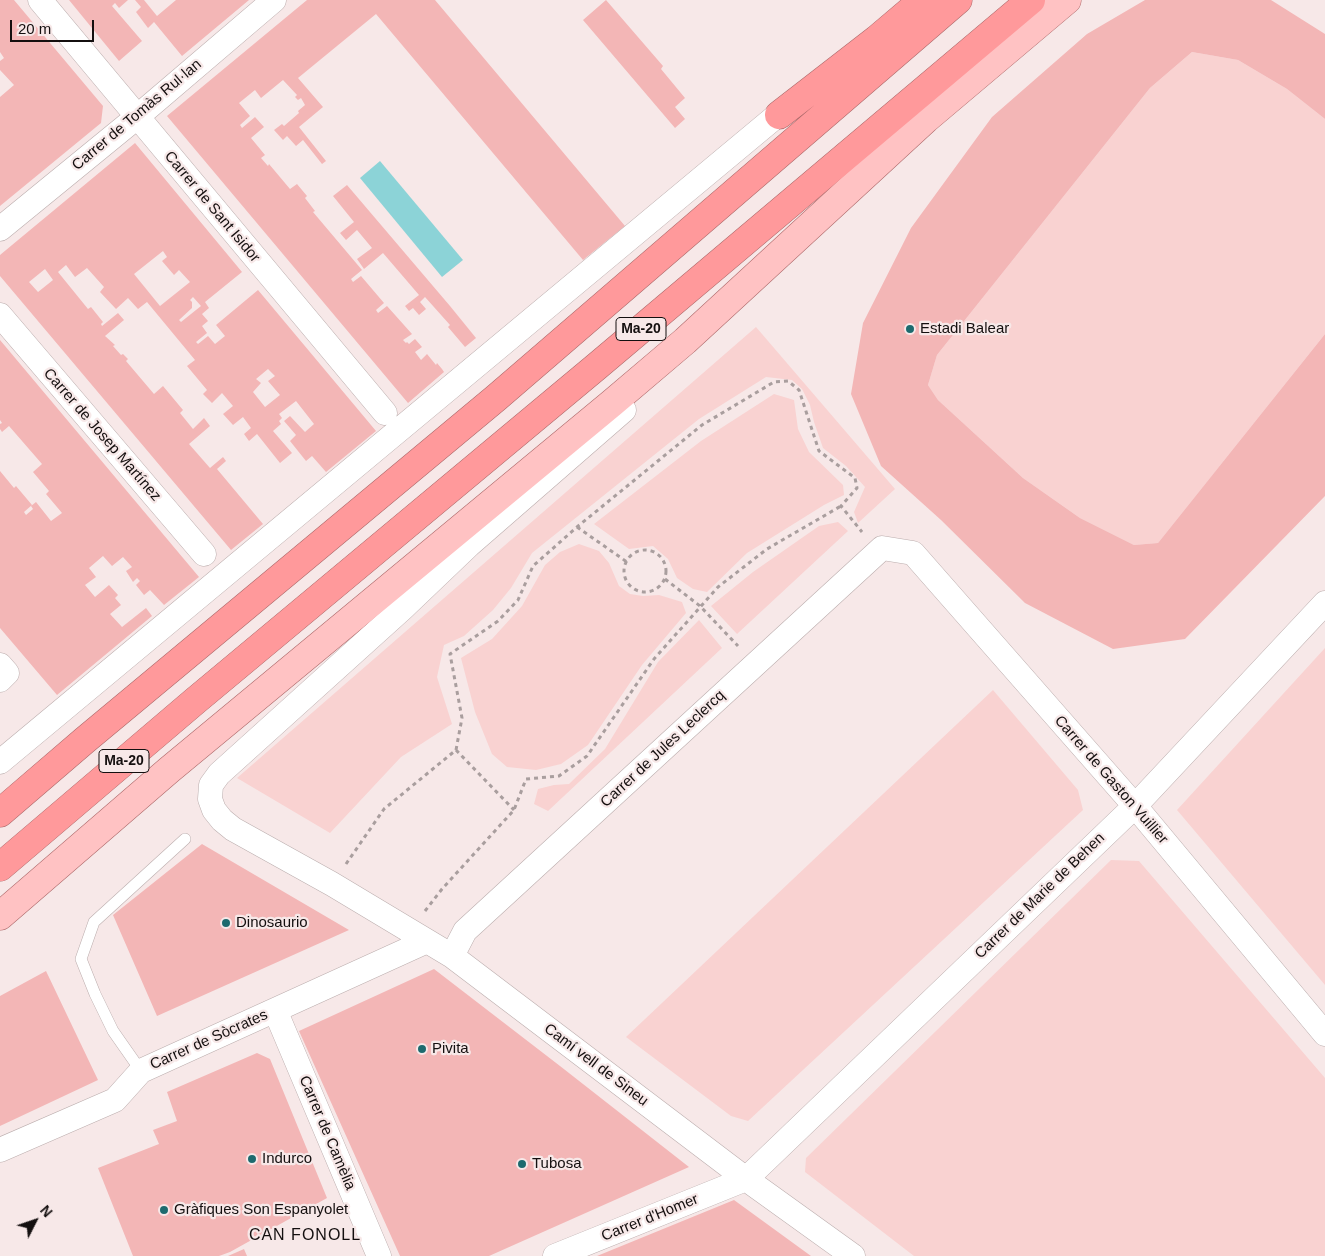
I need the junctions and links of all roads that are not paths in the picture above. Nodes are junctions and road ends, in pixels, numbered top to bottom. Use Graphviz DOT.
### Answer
graph roads {
  1 [pos="40,0"];
  2 [pos="274,0"];
  3 [pos="903,0"];
  4 [pos="923,0"];
  5 [pos="958,0"];
  6 [pos="1031,0"];
  7 [pos="1067,0"];
  8 [pos="779,115"];
  9 [pos="137,117"];
  10 [pos="880,162"];
  11 [pos="0,229"];
  12 [pos="0,315"];
  13 [pos="385,413"];
  14 [pos="882,548"];
  15 [pos="204,554"];
  16 [pos="1325,603"];
  17 [pos="0,762"];
  18 [pos="1134,806"];
  19 [pos="0,813"];
  20 [pos="185,839"];
  21 [pos="0,867"];
  22 [pos="0,916"];
  23 [pos="419,936"];
  24 [pos="452,956"];
  25 [pos="275,1010"];
  26 [pos="1325,1034"];
  27 [pos="140,1071"];
  28 [pos="0,1150"];
  29 [pos="746,1179"];
  30 [pos="379,1256"];
  31 [pos="555,1256"];
  32 [pos="853,1256"];
  1 -- 9 [label="street, Carrer de Sant Isidor"];
  2 -- 9 [label="street, Carrer de Tomàs Rul·lan"];
  3 -- 8 [label="street"];
  4 -- 8 [label="highway"];
  5 -- 19 [label="highway, Ma-20"];
  6 -- 21 [label="highway, Ma-20"];
  7 -- 10 [label="main road"];
  8 -- 17 [label="street"];
  9 -- 11 [label="street, Carrer de Tomàs Rul·lan"];
  9 -- 13 [label="street, Carrer de Sant Isidor"];
  10 -- 22 [label="main road"];
  10 -- 23 [label="street, Camí vell de Sineu"];
  12 -- 15 [label="street, Carrer de Josep Martínez"];
  14 -- 18 [label="street, Carrer de Gaston Vuillier"];
  14 -- 24 [label="street, Carrer de Jules Leclercq"];
  16 -- 18 [label="street, Carrer de Marie de Behen"];
  18 -- 26 [label="street, Carrer de Gaston Vuillier"];
  18 -- 29 [label="street, Carrer de Marie de Behen"];
  20 -- 27 [label="lane"];
  23 -- 24 [label="street, Camí vell de Sineu"];
  23 -- 25 [label="street, Carrer de Sòcrates"];
  24 -- 29 [label="street, Camí vell de Sineu"];
  25 -- 27 [label="street, Carrer de Sòcrates"];
  25 -- 30 [label="street, Carrer de Camèlia"];
  27 -- 28 [label="street, Carrer de Sòcrates"];
  29 -- 31 [label="street, Carrer d'Homer"];
  29 -- 32 [label="street, Camí vell de Sineu"];
}
